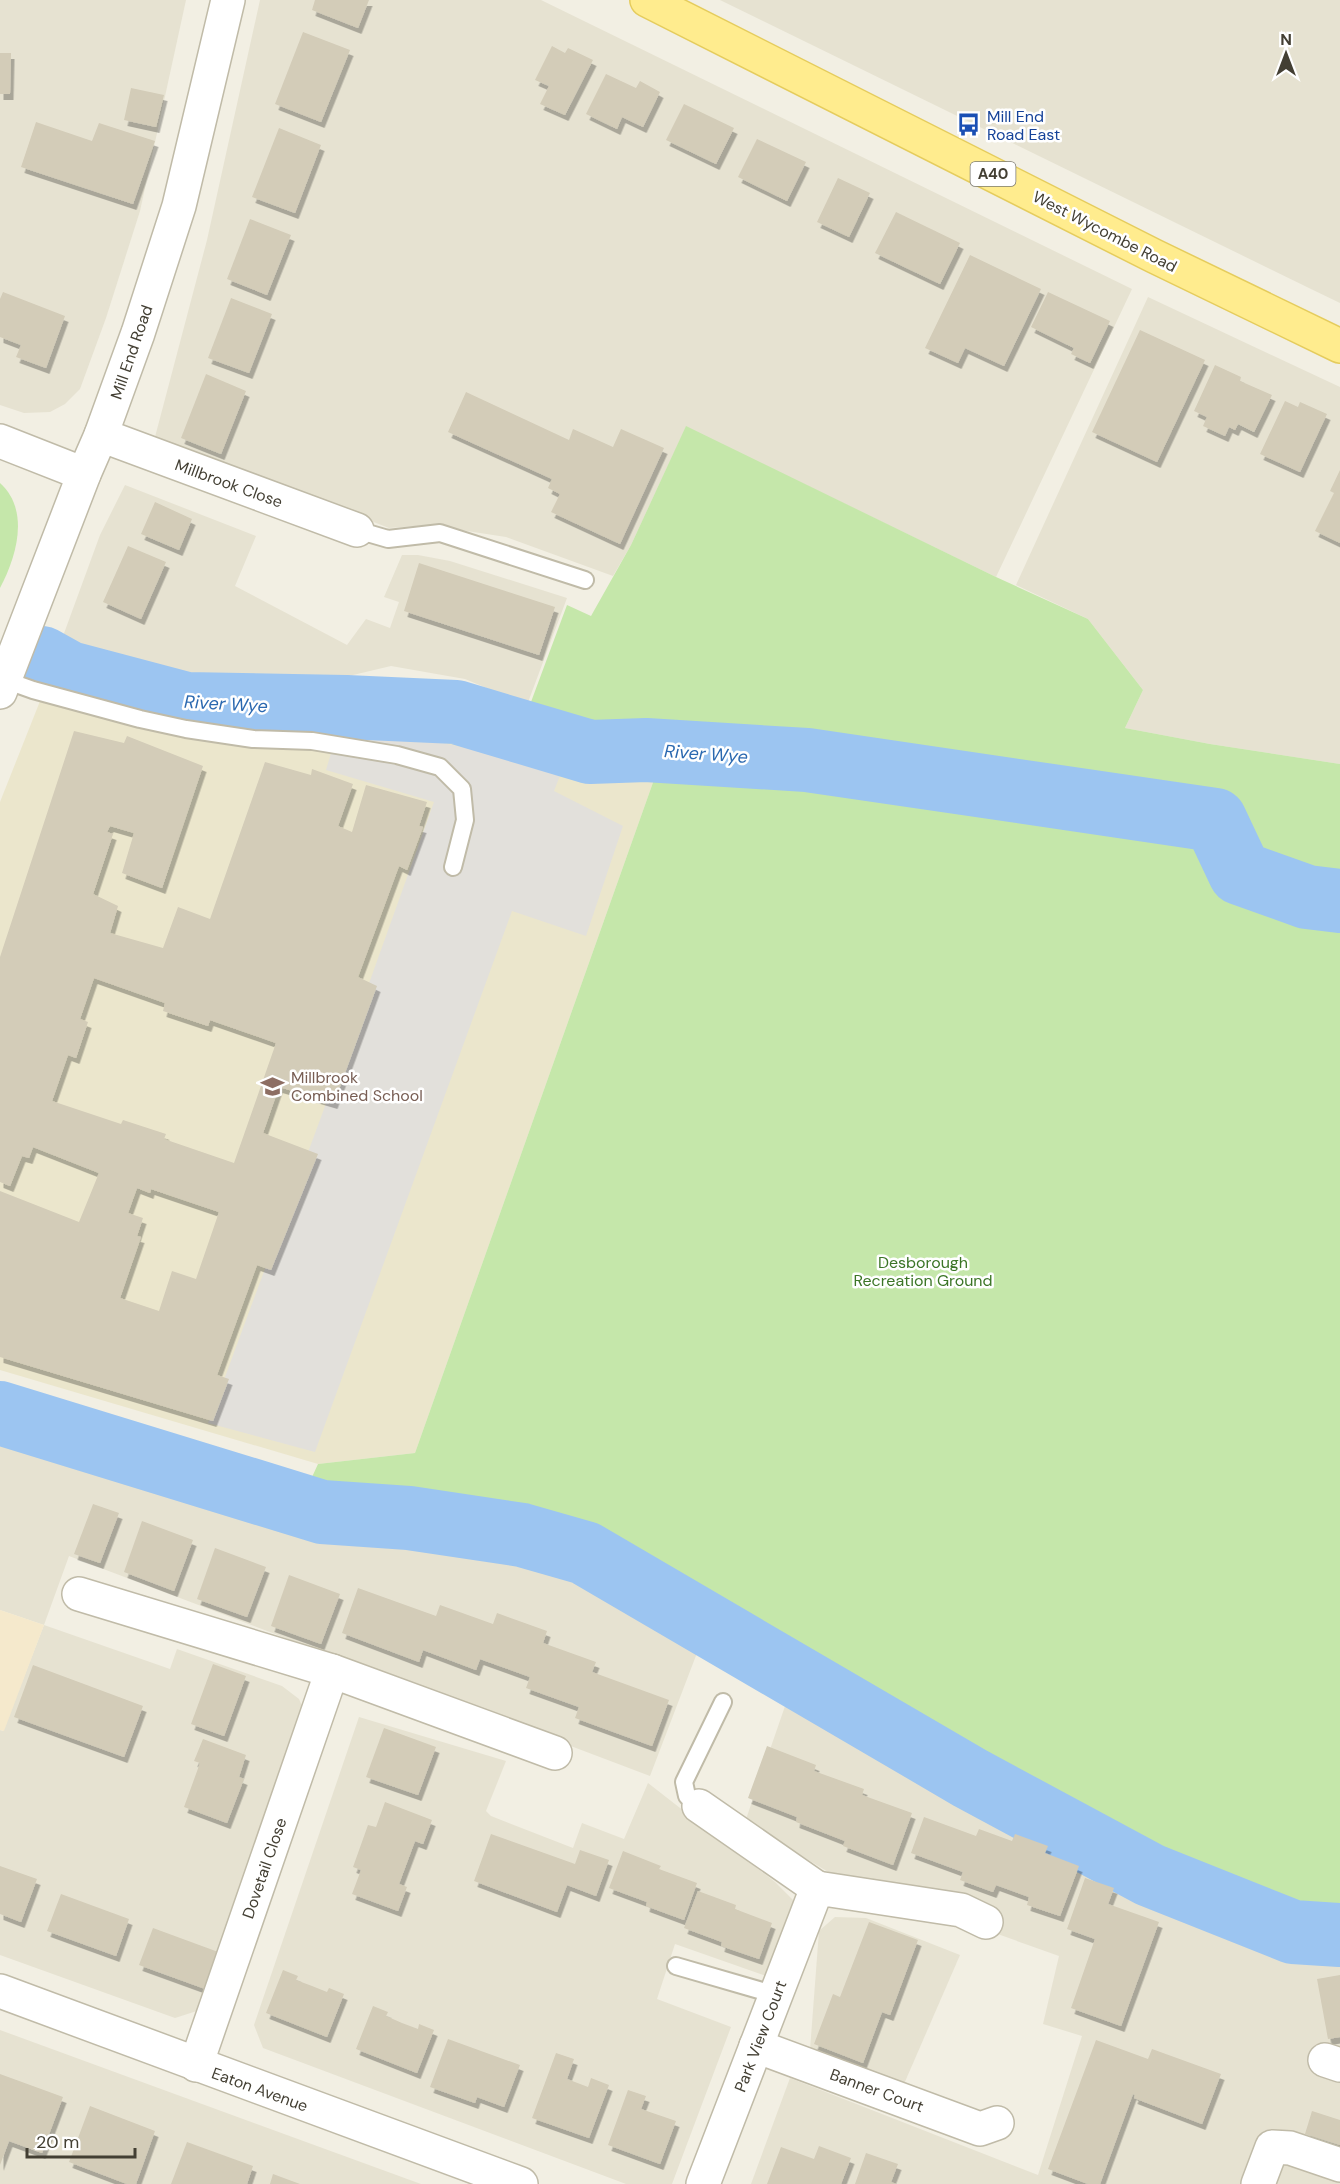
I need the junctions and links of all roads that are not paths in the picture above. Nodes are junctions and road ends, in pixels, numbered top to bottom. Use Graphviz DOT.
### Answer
graph roads {
  1 [pos="228,0"];
  2 [pos="647,0"];
  3 [pos="1340,346"];
  4 [pos="101,435"];
  5 [pos="0,441"];
  6 [pos="84,474"];
  7 [pos="357,530"];
  8 [pos="585,580"];
  9 [pos="2,686"];
  10 [pos="453,867"];
  11 [pos="79,1594"];
  12 [pos="332,1671"];
  13 [pos="723,1702"];
  14 [pos="555,1753"];
  15 [pos="699,1806"];
  16 [pos="817,1888"];
  17 [pos="986,1922"];
  18 [pos="676,1966"];
  19 [pos="0,1991"];
  20 [pos="776,1995"];
  21 [pos="756,2046"];
  22 [pos="196,2065"];
  23 [pos="997,2123"];
  24 [pos="1340,2165"];
  25 [pos="521,2184"];
  26 [pos="703,2184"];
  27 [pos="1258,2184"];
  1 -- 4 [label="street, Mill End Road"];
  2 -- 3 [label="main road, West Wycombe Road / A40"];
  4 -- 6 [label="street, Mill End Road"];
  4 -- 7 [label="street, Millbrook Close"];
  5 -- 6 [label="street"];
  6 -- 9 [label="street, Mill End Road"];
  7 -- 8 [label="lane"];
  9 -- 10 [label="lane"];
  11 -- 12 [label="street"];
  12 -- 14 [label="street"];
  12 -- 22 [label="street, Dovetail Close"];
  13 -- 15 [label="lane"];
  15 -- 16 [label="street"];
  16 -- 17 [label="street"];
  16 -- 20 [label="street, Park View Court"];
  18 -- 20 [label="lane"];
  19 -- 22 [label="street, Eaton Avenue"];
  20 -- 21 [label="street, Park View Court"];
  21 -- 23 [label="street, Banner Court"];
  21 -- 26 [label="street, Park View Court"];
  22 -- 25 [label="street, Eaton Avenue"];
  24 -- 27 [label="street"];
}
